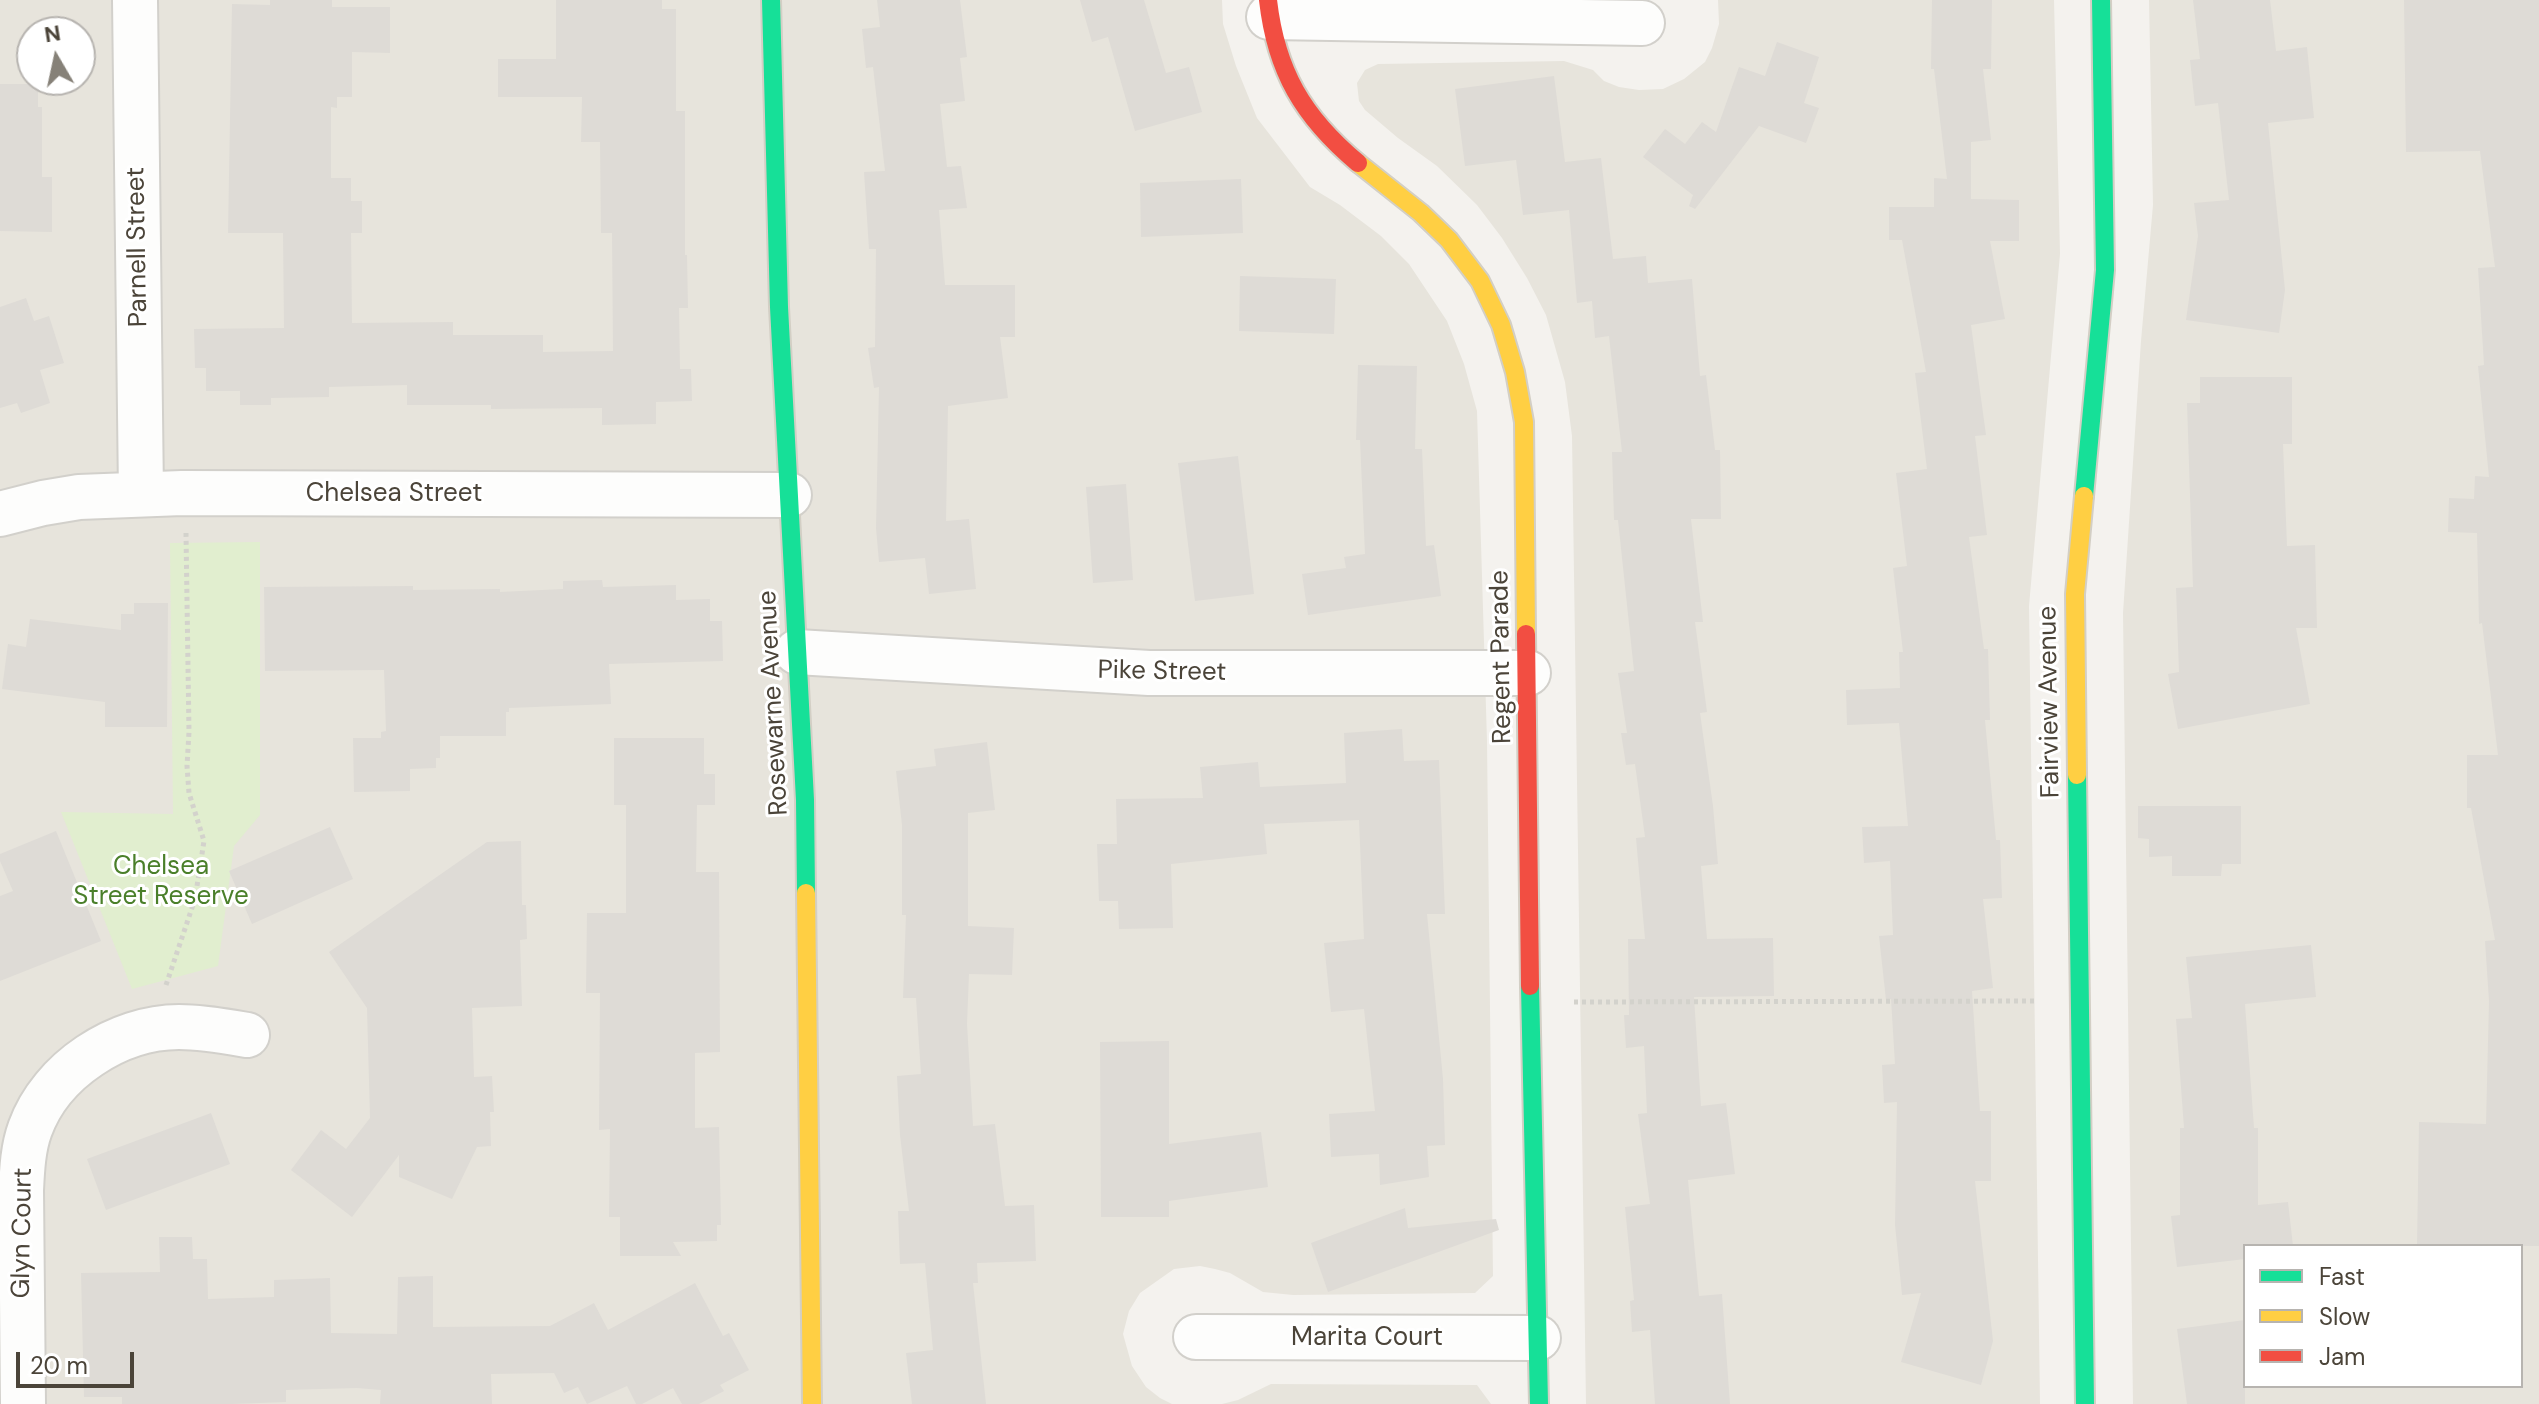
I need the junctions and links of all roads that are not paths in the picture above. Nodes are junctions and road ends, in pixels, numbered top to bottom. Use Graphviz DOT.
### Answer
graph roads {
  1 [pos="135,0"];
  2 [pos="771,0"];
  3 [pos="2101,0"];
  4 [pos="1269,9"];
  5 [pos="1642,23"];
  6 [pos="141,494"];
  7 [pos="789,495"];
  8 [pos="0,514"];
  9 [pos="797,652"];
  10 [pos="1528,673"];
  11 [pos="247,1035"];
  12 [pos="1196,1337"];
  13 [pos="1538,1338"];
  14 [pos="23,1404"];
  15 [pos="812,1404"];
  16 [pos="1539,1404"];
  17 [pos="2085,1404"];
  1 -- 6 [label="street, Parnell Street"];
  2 -- 7 [label="street, Rosewarne Avenue"];
  3 -- 17 [label="street, Fairview Avenue"];
  4 -- 5 [label="street"];
  4 -- 10 [label="street, Regent Parade"];
  6 -- 7 [label="street, Chelsea Street"];
  6 -- 8 [label="street, Chelsea Street"];
  7 -- 9 [label="street, Rosewarne Avenue"];
  9 -- 10 [label="street, Pike Street"];
  9 -- 15 [label="street, Rosewarne Avenue"];
  10 -- 13 [label="street, Regent Parade"];
  11 -- 14 [label="street, Glyn Court"];
  12 -- 13 [label="street, Marita Court"];
  13 -- 16 [label="street, Regent Parade"];
}
